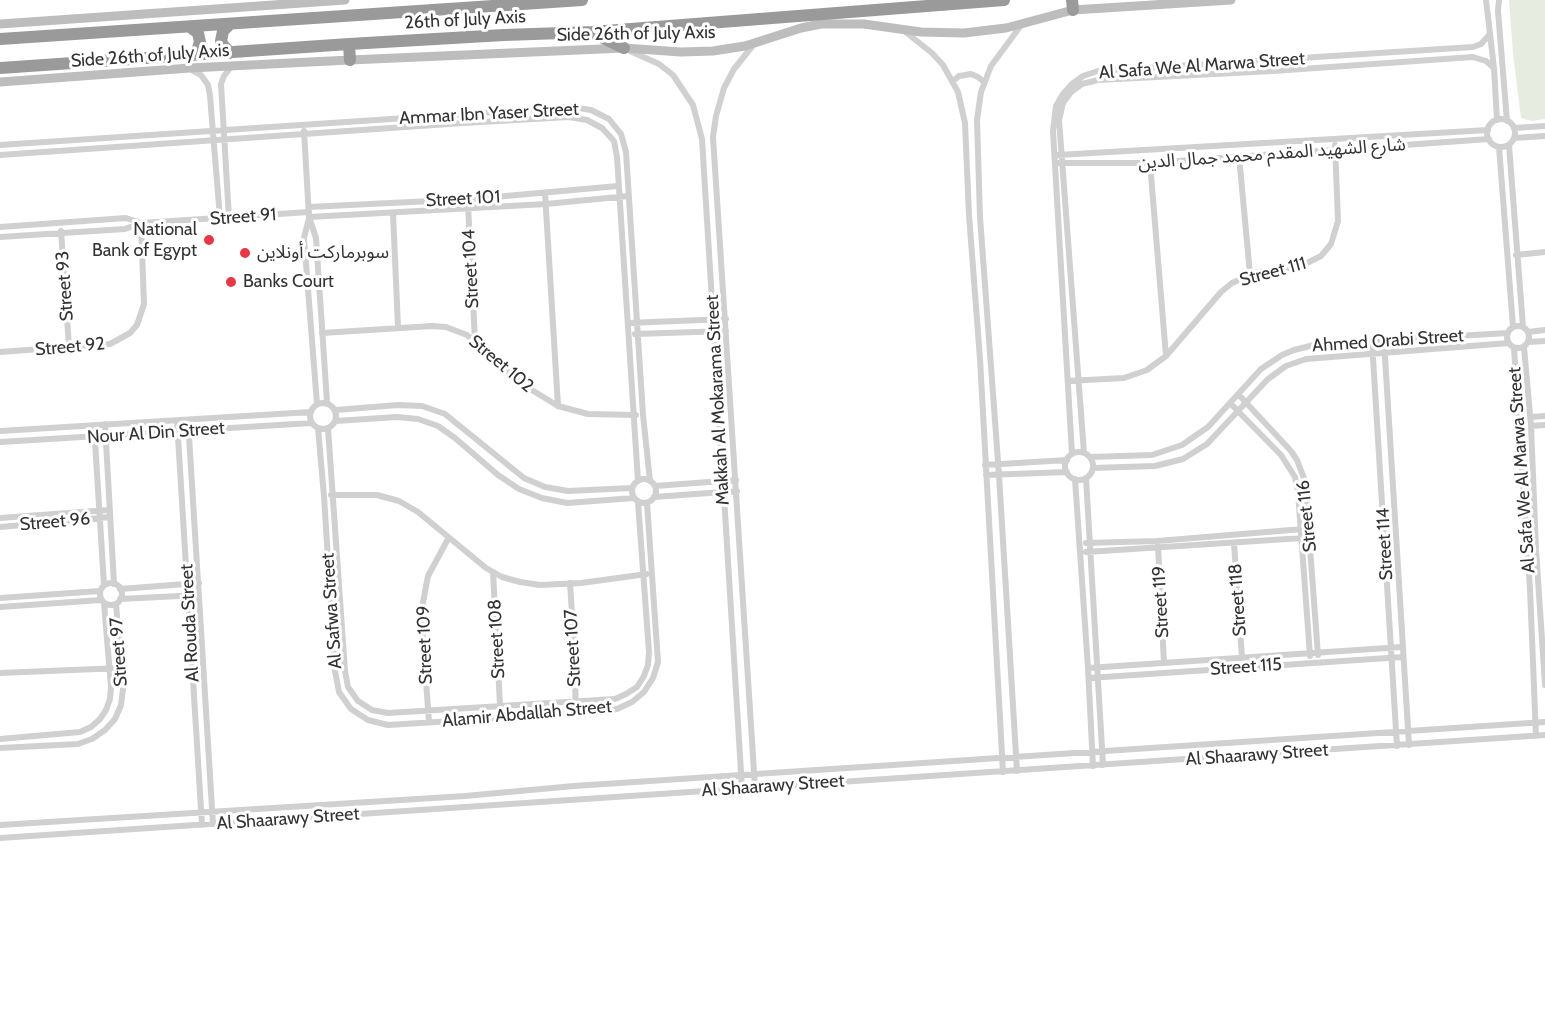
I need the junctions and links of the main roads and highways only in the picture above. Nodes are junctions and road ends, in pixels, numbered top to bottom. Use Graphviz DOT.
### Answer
graph roads {
  1 [pos="582,0"];
  2 [pos="1004,0"];
  3 [pos="429,6"];
  4 [pos="231,24"];
  5 [pos="190,27"];
  6 [pos="592,33"];
  7 [pos="0,39"];
  8 [pos="349,44"];
  9 [pos="624,48"];
  10 [pos="230,53"];
  11 [pos="350,60"];
  12 [pos="189,62"];
  13 [pos="0,68"];
  1 -- 3 [label="highway, 26th of July Axis"];
  2 -- 6 [label="highway, 26th of July Axis"];
  3 -- 4 [label="highway, 26th of July Axis"];
  4 -- 5 [label="highway, 26th of July Axis"];
  4 -- 10 [label="highway"];
  5 -- 7 [label="highway, 26th of July Axis"];
  5 -- 12 [label="highway"];
  6 -- 8 [label="highway, 26th of July Axis"];
  6 -- 9 [label="highway"];
  8 -- 10 [label="highway, 26th of July Axis"];
  8 -- 11 [label="highway"];
  10 -- 12 [label="highway, 26th of July Axis"];
  12 -- 13 [label="highway, 26th of July Axis"];
}
